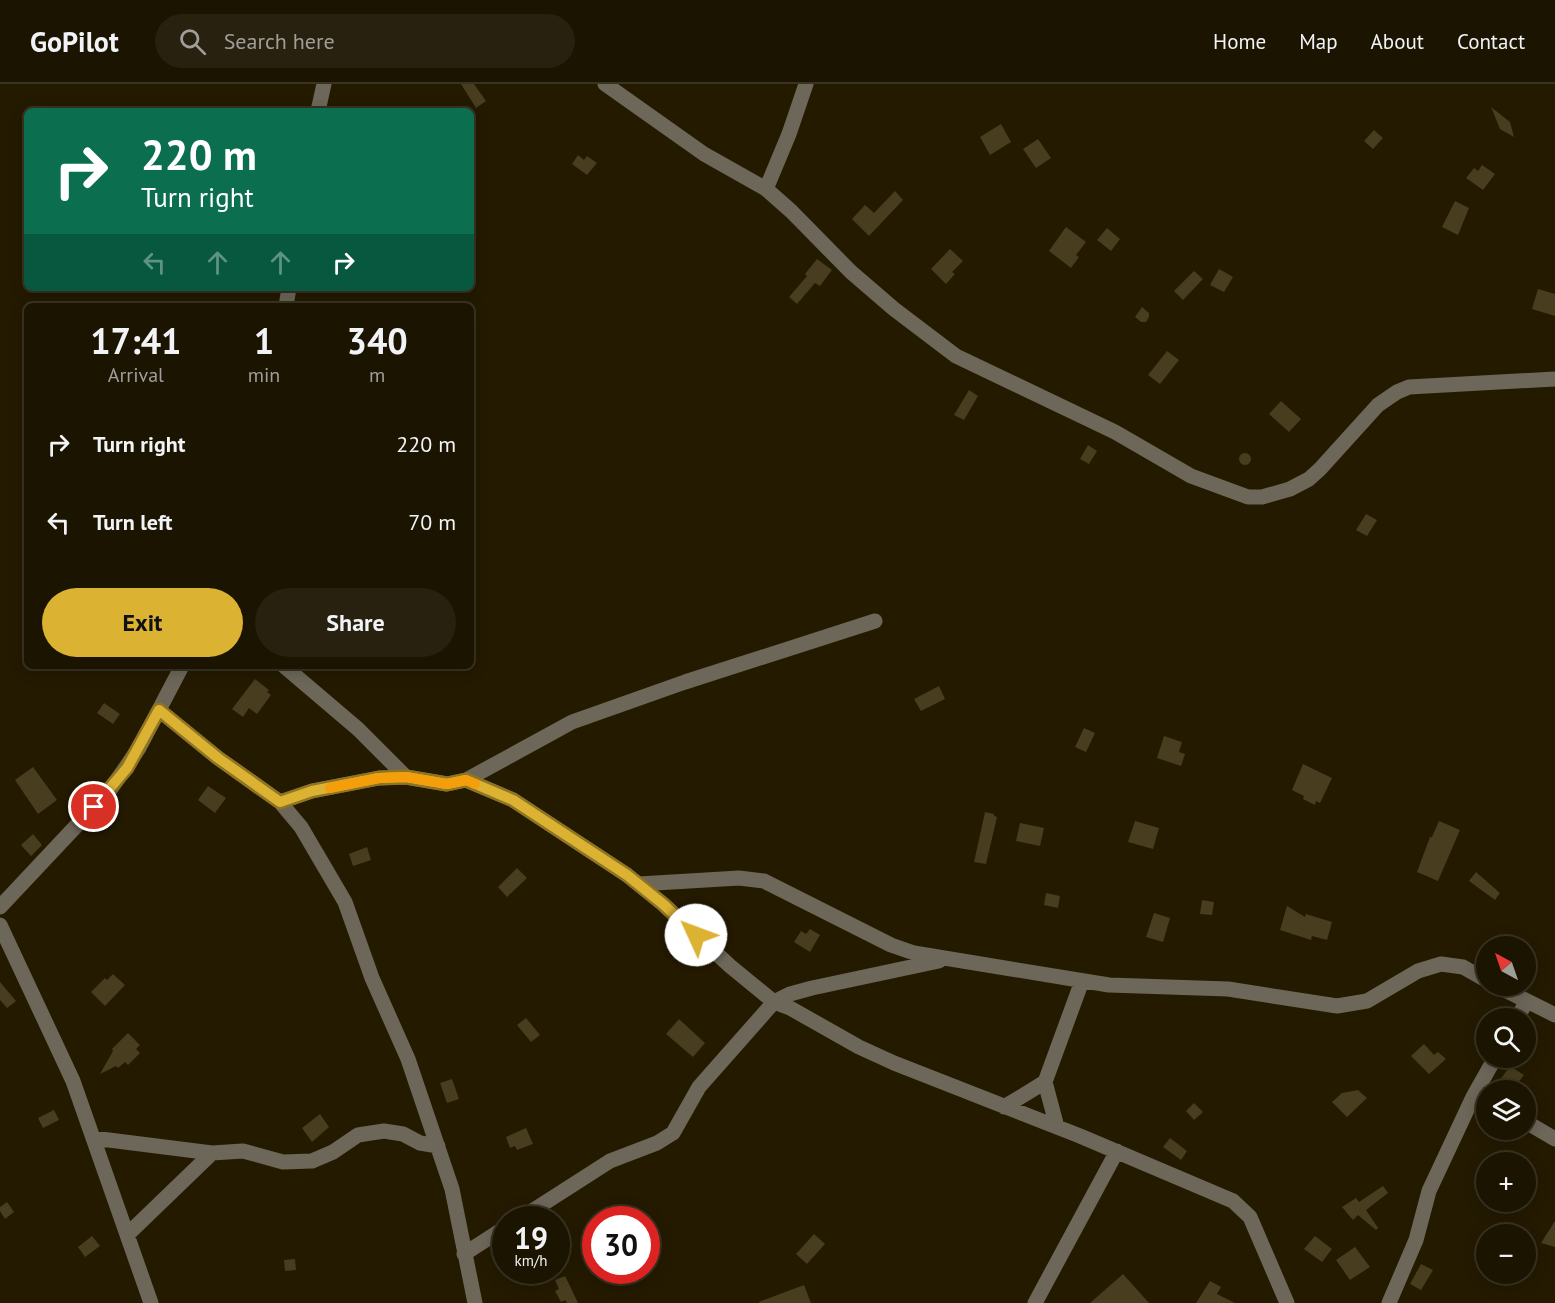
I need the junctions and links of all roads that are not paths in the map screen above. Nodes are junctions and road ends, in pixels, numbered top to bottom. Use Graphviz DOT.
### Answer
graph roads {
  1 [pos="324,84"];
  2 [pos="605,84"];
  3 [pos="806,84"];
  4 [pos="319,108"];
  5 [pos="766,189"];
  6 [pos="1555,379"];
  7 [pos="875,621"];
  8 [pos="180,669"];
  9 [pos="288,669"];
  10 [pos="159,710"];
  11 [pos="406,777"];
  12 [pos="466,780"];
  13 [pos="280,802"];
  14 [pos="639,884"];
  15 [pos="0,907"];
  16 [pos="0,925"];
  17 [pos="945,959"];
  18 [pos="1476,975"];
  19 [pos="1082,981"];
  20 [pos="1517,996"];
  21 [pos="1527,1001"];
  22 [pos="774,1002"];
  23 [pos="1523,1008"];
  24 [pos="1555,1016"];
  25 [pos="1045,1082"];
  26 [pos="1004,1107"];
  27 [pos="1476,1107"];
  28 [pos="1057,1127"];
  29 [pos="1536,1128"];
  30 [pos="93,1138"];
  31 [pos="1555,1139"];
  32 [pos="438,1146"];
  33 [pos="1117,1151"];
  34 [pos="212,1153"];
  35 [pos="540,1206"];
  36 [pos="127,1235"];
  37 [pos="492,1236"];
  38 [pos="464,1254"];
  39 [pos="151,1303"];
  40 [pos="475,1303"];
  41 [pos="1035,1303"];
  42 [pos="1287,1303"];
  43 [pos="1389,1303"];
  1 -- 4 [label="street"];
  2 -- 5 [label="street"];
  3 -- 5 [label="street"];
  5 -- 6 [label="street"];
  7 -- 12 [label="street"];
  8 -- 10 [label="street"];
  9 -- 11 [label="street"];
  10 -- 13 [label="street"];
  10 -- 15 [label="street"];
  11 -- 12 [label="street"];
  11 -- 13 [label="street"];
  12 -- 14 [label="street"];
  13 -- 32 [label="street"];
  14 -- 17 [label="street"];
  14 -- 22 [label="street"];
  16 -- 30 [label="street"];
  17 -- 19 [label="street"];
  17 -- 22 [label="street"];
  18 -- 19 [label="street"];
  19 -- 25 [label="street"];
  20 -- 21 [label="street"];
  21 -- 23 [label="street"];
  21 -- 24 [label="street"];
  22 -- 26 [label="street"];
  22 -- 35 [label="street"];
  25 -- 26 [label="street"];
  25 -- 28 [label="street"];
  26 -- 28 [label="street"];
  27 -- 43 [label="street"];
  28 -- 33 [label="street"];
  29 -- 31 [label="street"];
  30 -- 34 [label="street"];
  30 -- 36 [label="street"];
  32 -- 34 [label="street"];
  32 -- 38 [label="street"];
  33 -- 41 [label="street"];
  33 -- 42 [label="street"];
  34 -- 36 [label="street"];
  36 -- 39 [label="street"];
  37 -- 38 [label="street"];
  38 -- 40 [label="street"];
}
